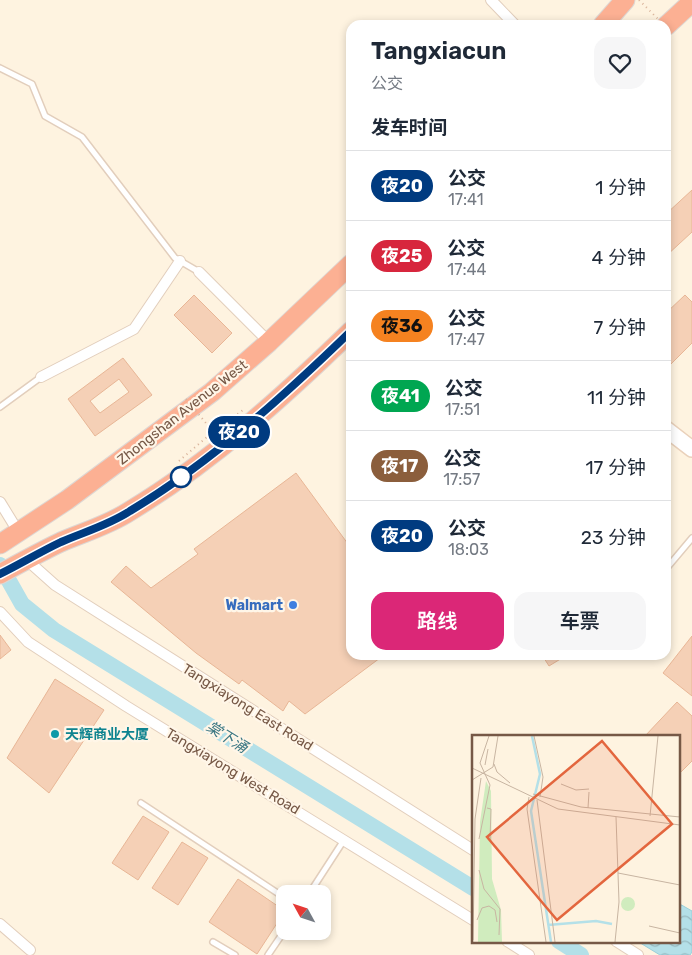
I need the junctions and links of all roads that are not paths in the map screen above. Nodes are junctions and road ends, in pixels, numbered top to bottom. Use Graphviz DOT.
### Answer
graph roads {
  1 [pos="492,0"];
  2 [pos="624,0"];
  3 [pos="692,2"];
  4 [pos="510,20"];
  5 [pos="607,20"];
  6 [pos="671,21"];
  7 [pos="0,68"];
  8 [pos="180,261"];
  9 [pos="346,269"];
  10 [pos="199,272"];
  11 [pos="346,336"];
  12 [pos="269,342"];
  13 [pos="41,377"];
  14 [pos="0,407"];
  15 [pos="671,433"];
  16 [pos="692,449"];
  17 [pos="0,502"];
  18 [pos="692,538"];
  19 [pos="9,539"];
  20 [pos="24,562"];
  21 [pos="671,563"];
  22 [pos="0,574"];
  23 [pos="0,612"];
  24 [pos="141,803"];
  25 [pos="345,840"];
  26 [pos="472,849"];
  27 [pos="315,885"];
  28 [pos="276,892"];
  29 [pos="472,919"];
  30 [pos="0,924"];
  31 [pos="278,940"];
  32 [pos="213,942"];
  33 [pos="509,942"];
  34 [pos="618,942"];
  35 [pos="30,950"];
  36 [pos="235,955"];
  37 [pos="268,955"];
  38 [pos="529,955"];
  39 [pos="638,955"];
  1 -- 4 [label="street"];
  2 -- 5 [label="highway"];
  3 -- 6 [label="highway"];
  7 -- 8 [label="lane"];
  8 -- 10 [label="lane"];
  8 -- 13 [label="street"];
  9 -- 12 [label="highway, Zhongshan Avenue West"];
  10 -- 12 [label="street"];
  11 -- 20 [label="highway"];
  12 -- 19 [label="highway, Zhongshan Avenue West"];
  13 -- 14 [label="lane"];
  15 -- 16 [label="street"];
  17 -- 19 [label="street"];
  18 -- 21 [label="lane"];
  20 -- 22 [label="highway"];
  20 -- 26 [label="street, Tangxiayong East Road"];
  23 -- 25 [label="street, Tangxiayong West Road"];
  24 -- 28 [label="lane"];
  25 -- 27 [label="lane"];
  25 -- 29 [label="street, Tangxiayong West Road"];
  30 -- 35 [label="street"];
  31 -- 37 [label="lane"];
  32 -- 36 [label="lane"];
  33 -- 38 [label="street"];
  34 -- 39 [label="street"];
}
